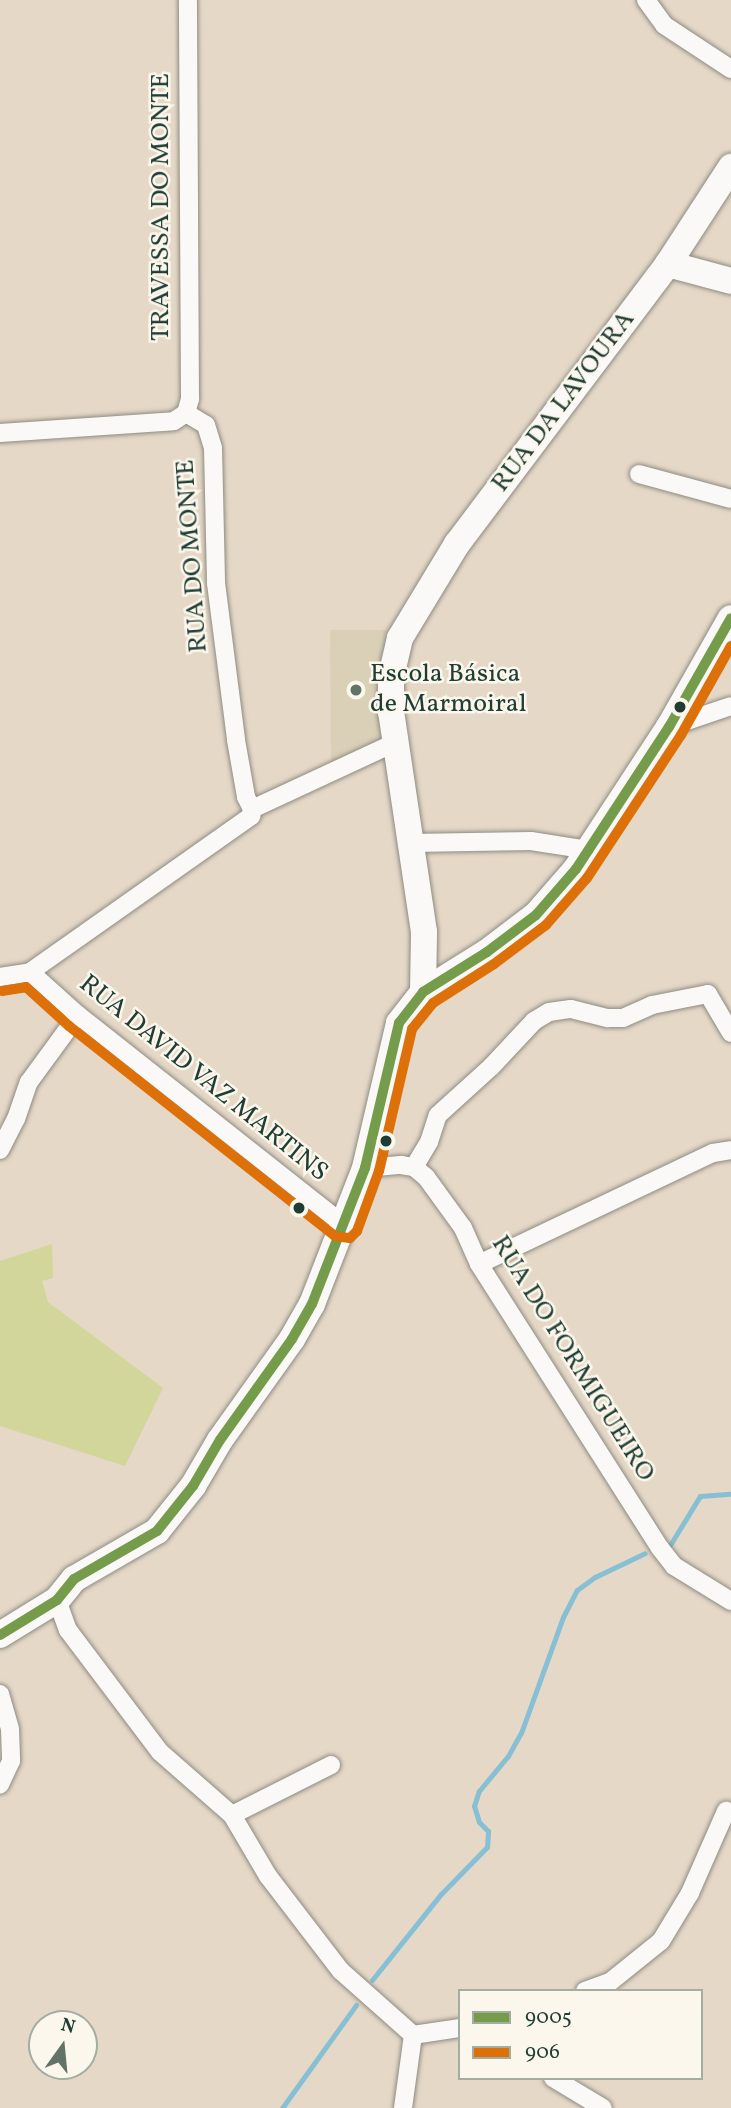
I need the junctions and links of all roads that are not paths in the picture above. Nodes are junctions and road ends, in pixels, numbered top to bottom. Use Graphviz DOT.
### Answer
graph roads {
  1 [pos="188,0"];
  2 [pos="646,0"];
  3 [pos="731,69"];
  4 [pos="731,167"];
  5 [pos="668,264"];
  6 [pos="731,281"];
  7 [pos="186,414"];
  8 [pos="0,433"];
  9 [pos="639,474"];
  10 [pos="731,499"];
  11 [pos="731,618"];
  12 [pos="731,706"];
  13 [pos="669,727"];
  14 [pos="394,743"];
  15 [pos="252,809"];
  16 [pos="411,843"];
  17 [pos="589,850"];
  18 [pos="30,972"];
  19 [pos="0,977"];
  20 [pos="423,992"];
  21 [pos="78,1015"];
  22 [pos="731,1033"];
  23 [pos="0,1150"];
  24 [pos="731,1150"];
  25 [pos="414,1167"];
  26 [pos="365,1168"];
  27 [pos="344,1226"];
  28 [pos="479,1264"];
  29 [pos="57,1600"];
  30 [pos="731,1601"];
  31 [pos="0,1635"];
  32 [pos="0,1694"];
  33 [pos="331,1765"];
  34 [pos="0,1785"];
  35 [pos="726,1811"];
  36 [pos="232,1815"];
  37 [pos="591,1989"];
  38 [pos="458,2028"];
  39 [pos="413,2035"];
  40 [pos="556,2080"];
  41 [pos="403,2108"];
  42 [pos="603,2108"];
  1 -- 7 [label="street, TRAVESSA DO MONTE"];
  2 -- 3 [label="street"];
  4 -- 5 [label="street, RUA DA LAVOURA"];
  5 -- 6 [label="street"];
  5 -- 14 [label="street, RUA DA LAVOURA"];
  7 -- 8 [label="street, RUA DO MONTE"];
  7 -- 15 [label="street, RUA DO MONTE"];
  9 -- 10 [label="street"];
  11 -- 13 [label="street"];
  12 -- 13 [label="street"];
  13 -- 17 [label="street"];
  14 -- 15 [label="street"];
  14 -- 16 [label="street, RUA DA LAVOURA"];
  15 -- 18 [label="street"];
  16 -- 17 [label="street"];
  16 -- 20 [label="street, RUA DA LAVOURA"];
  17 -- 20 [label="street"];
  18 -- 19 [label="street"];
  18 -- 21 [label="street, RUA DAVID VAZ MARTINS"];
  20 -- 26 [label="street"];
  21 -- 23 [label="street"];
  21 -- 27 [label="street, RUA DAVID VAZ MARTINS"];
  22 -- 25 [label="street"];
  24 -- 28 [label="street"];
  25 -- 26 [label="street"];
  25 -- 28 [label="street, RUA DO FORMIGUEIRO"];
  26 -- 27 [label="street"];
  27 -- 29 [label="street"];
  28 -- 30 [label="street, RUA DO FORMIGUEIRO"];
  29 -- 31 [label="street"];
  29 -- 36 [label="street"];
  32 -- 34 [label="street"];
  33 -- 36 [label="street"];
  35 -- 37 [label="street"];
  36 -- 39 [label="street"];
  38 -- 39 [label="street"];
  39 -- 41 [label="street"];
  40 -- 42 [label="street"];
}
